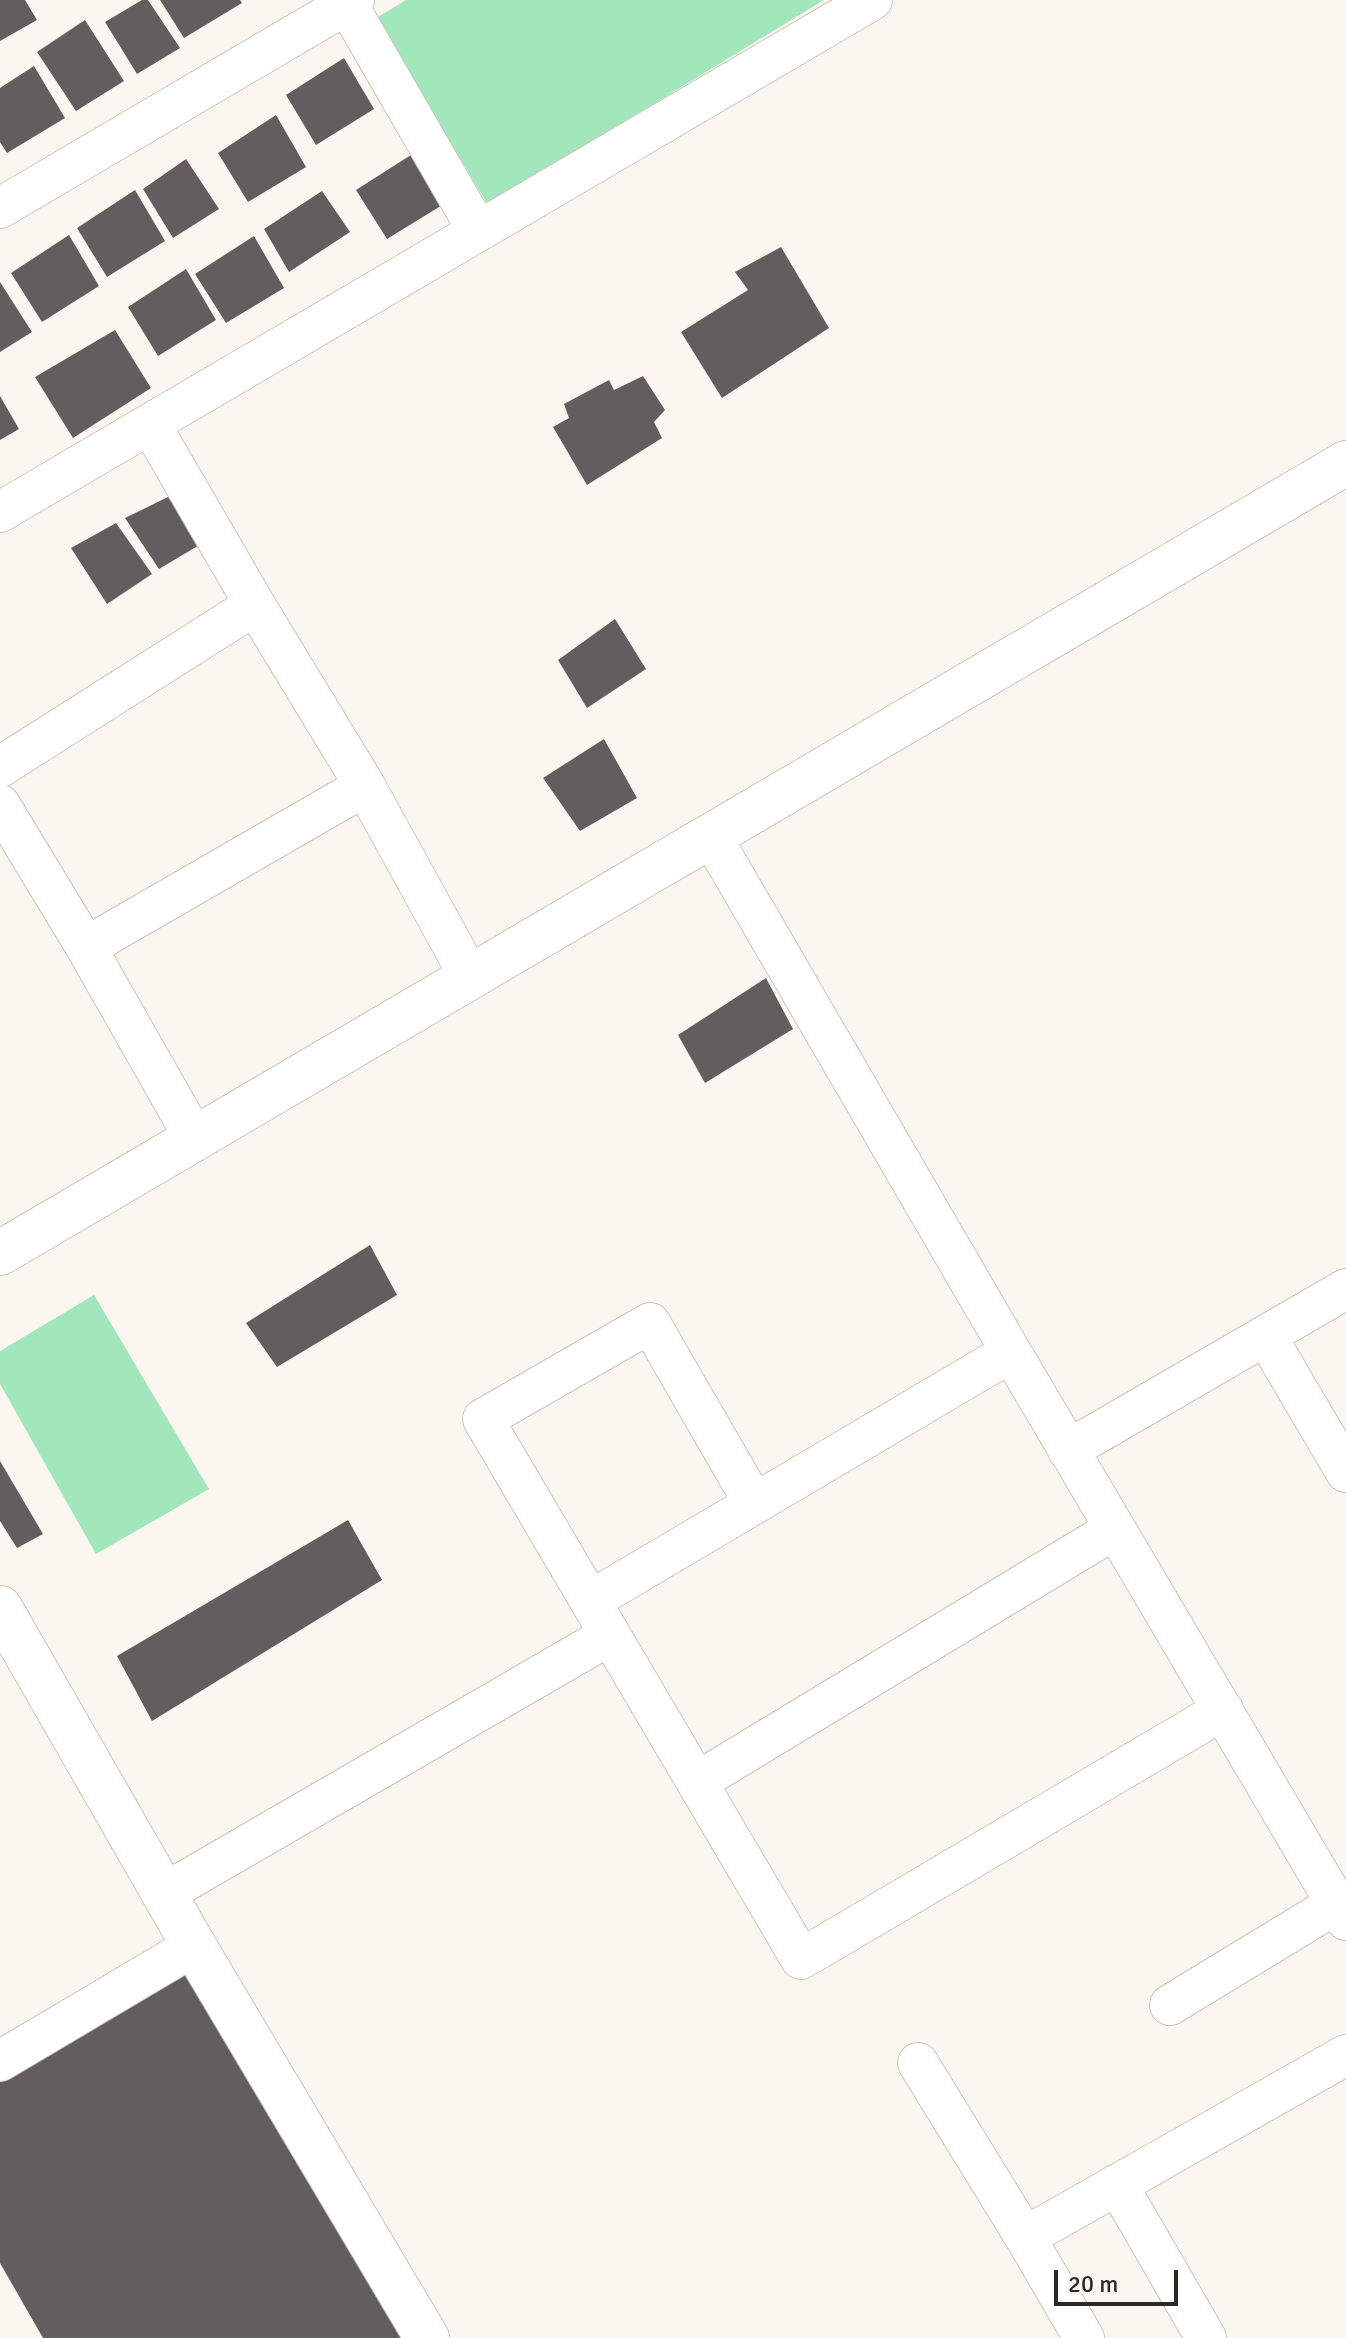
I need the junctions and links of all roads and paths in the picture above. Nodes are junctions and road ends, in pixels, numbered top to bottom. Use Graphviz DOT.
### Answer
graph roads {
  1 [pos="872,0"];
  2 [pos="350,2"];
  3 [pos="0,208"];
  4 [pos="478,231"];
  5 [pos="150,424"];
  6 [pos="1346,463"];
  7 [pos="0,512"];
  8 [pos="255,605"];
  9 [pos="0,767"];
  10 [pos="365,786"];
  11 [pos="0,805"];
  12 [pos="711,836"];
  13 [pos="86,947"];
  14 [pos="470,977"];
  15 [pos="195,1139"];
  16 [pos="0,1253"];
  17 [pos="1346,1289"];
  18 [pos="1266,1336"];
  19 [pos="1011,1352"];
  20 [pos="1068,1450"];
  21 [pos="1346,1472"];
  22 [pos="754,1503"];
  23 [pos="1115,1529"];
  24 [pos="590,1601"];
  25 [pos="0,1608"];
  26 [pos="610,1635"];
  27 [pos="1223,1710"];
  28 [pos="697,1782"];
  29 [pos="163,1894"];
  30 [pos="1341,1912"];
  31 [pos="194,1946"];
  32 [pos="1170,2005"];
  33 [pos="1346,2055"];
  34 [pos="0,2061"];
  35 [pos="918,2063"];
  36 [pos="1117,2184"];
  37 [pos="1025,2237"];
  38 [pos="427,2338"];
  39 [pos="1084,2338"];
  40 [pos="1206,2338"];
  1 -- 4 [label="street"];
  2 -- 3 [label="street"];
  2 -- 4 [label="street"];
  4 -- 5 [label="street"];
  5 -- 7 [label="street"];
  5 -- 8 [label="street"];
  6 -- 12 [label="street"];
  8 -- 9 [label="street"];
  8 -- 10 [label="street"];
  10 -- 13 [label="street"];
  10 -- 14 [label="street"];
  11 -- 13 [label="street"];
  12 -- 14 [label="street"];
  12 -- 19 [label="street"];
  13 -- 15 [label="street"];
  14 -- 15 [label="street"];
  15 -- 16 [label="street"];
  17 -- 18 [label="street"];
  18 -- 20 [label="street"];
  18 -- 21 [label="street"];
  19 -- 20 [label="street"];
  19 -- 22 [label="street"];
  20 -- 23 [label="street"];
  22 -- 24 [label="street"];
  22 -- 24 [label="street"];
  23 -- 27 [label="street"];
  23 -- 28 [label="street"];
  24 -- 26 [label="street"];
  25 -- 29 [label="street"];
  26 -- 28 [label="street"];
  26 -- 29 [label="street"];
  27 -- 28 [label="street"];
  27 -- 30 [label="street"];
  29 -- 31 [label="street"];
  30 -- 32 [label="street"];
  31 -- 34 [label="street"];
  31 -- 38 [label="street"];
  33 -- 36 [label="street"];
  35 -- 37 [label="street"];
  36 -- 37 [label="street"];
  36 -- 40 [label="street"];
  37 -- 39 [label="street"];
}
